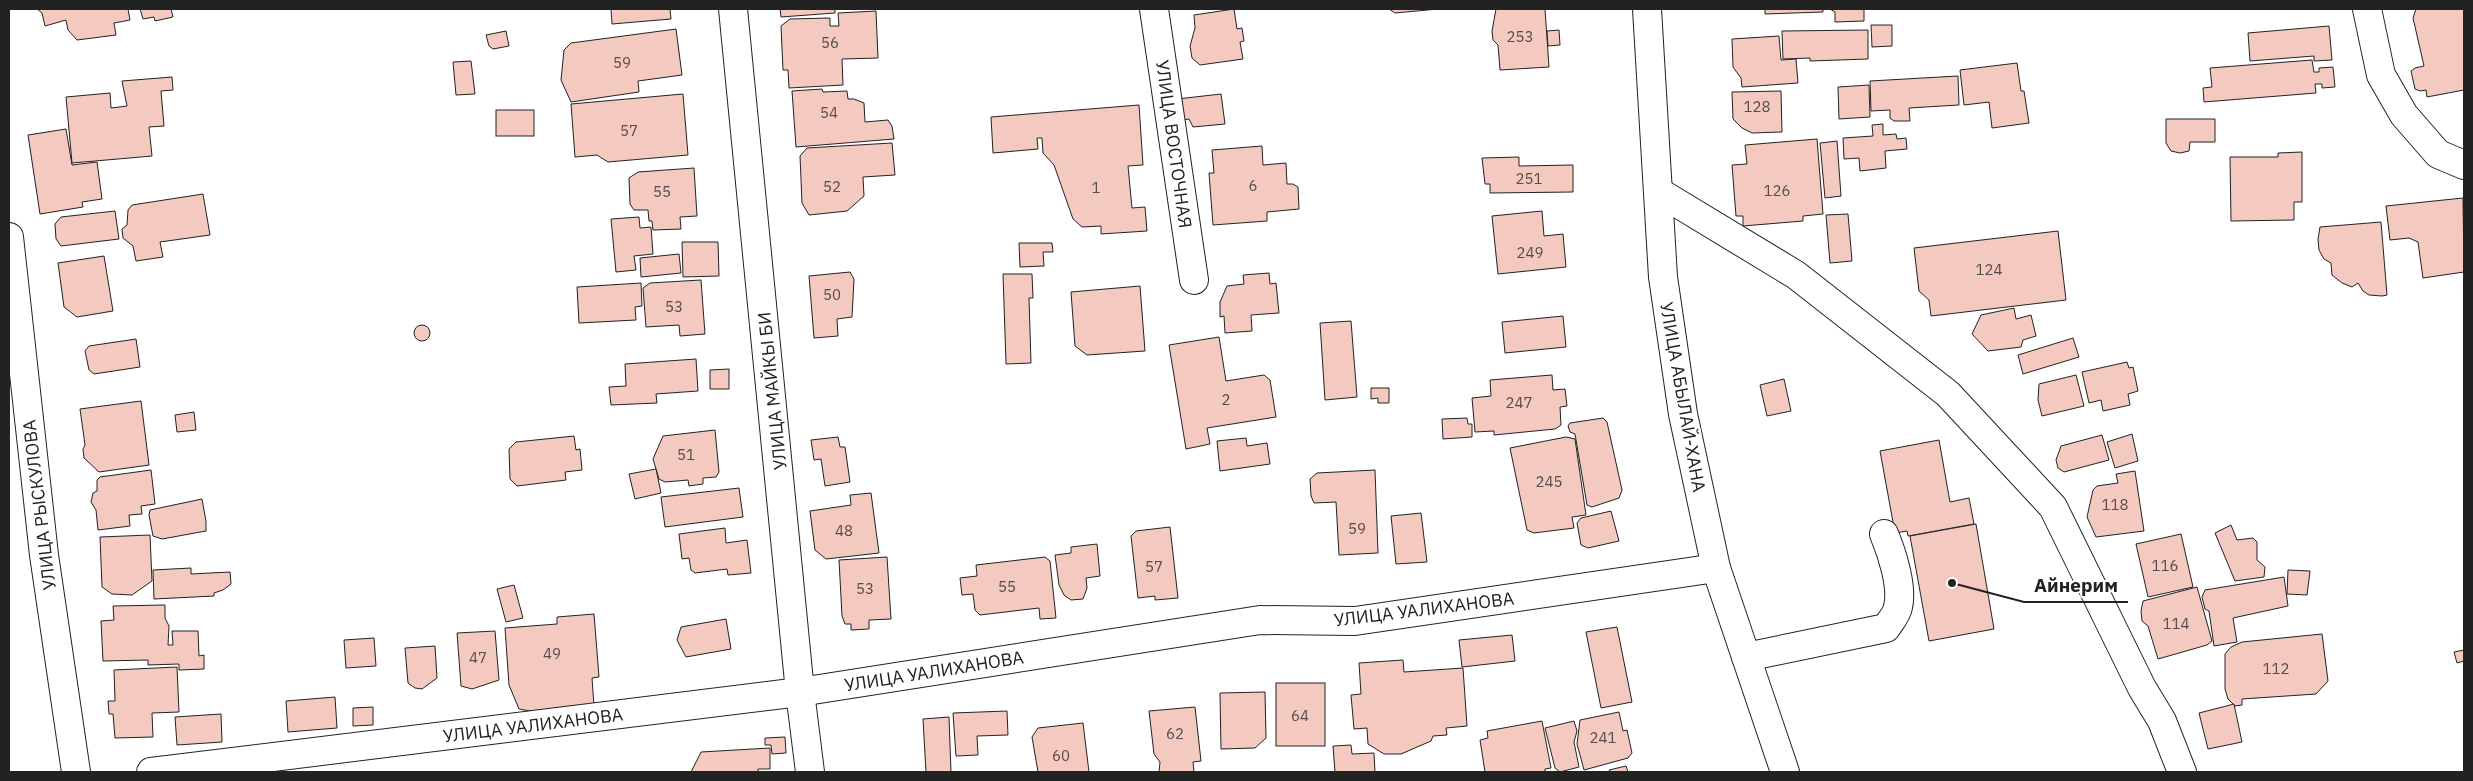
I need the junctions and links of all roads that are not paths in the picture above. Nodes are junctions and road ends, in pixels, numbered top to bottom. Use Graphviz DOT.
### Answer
graph roads {
  1 [pos="733,9"];
  2 [pos="1154,9"];
  3 [pos="1647,9"];
  4 [pos="2367,9"];
  5 [pos="2464,165"];
  6 [pos="1659,192"];
  7 [pos="9,238"];
  8 [pos="1194,280"];
  9 [pos="1884,534"];
  10 [pos="1716,568"];
  11 [pos="1746,657"];
  12 [pos="800,692"];
  13 [pos="76,772"];
  14 [pos="151,772"];
  15 [pos="810,772"];
  16 [pos="1785,772"];
  17 [pos="2182,772"];
  1 -- 12 [label="street, УЛИЦА МАЙКЫ БИ"];
  2 -- 8 [label="street, УЛИЦА ВОСТОЧНАЯ"];
  3 -- 6 [label="street, УЛИЦА АБЫЛАЙ-ХАНА"];
  4 -- 5 [label="street"];
  6 -- 10 [label="street, УЛИЦА АБЫЛАЙ-ХАНА"];
  6 -- 17 [label="street"];
  7 -- 13 [label="street, УЛИЦА РЫСКУЛОВА"];
  9 -- 11 [label="street"];
  10 -- 11 [label="street, УЛИЦА АБЫЛАЙ-ХАНА"];
  10 -- 12 [label="street, УЛИЦА УАЛИХАНОВА"];
  11 -- 16 [label="street, УЛИЦА АБЫЛАЙ-ХАНА"];
  12 -- 14 [label="street, УЛИЦА УАЛИХАНОВА"];
  12 -- 15 [label="street, УЛИЦА МАЙКЫ БИ"];
}
